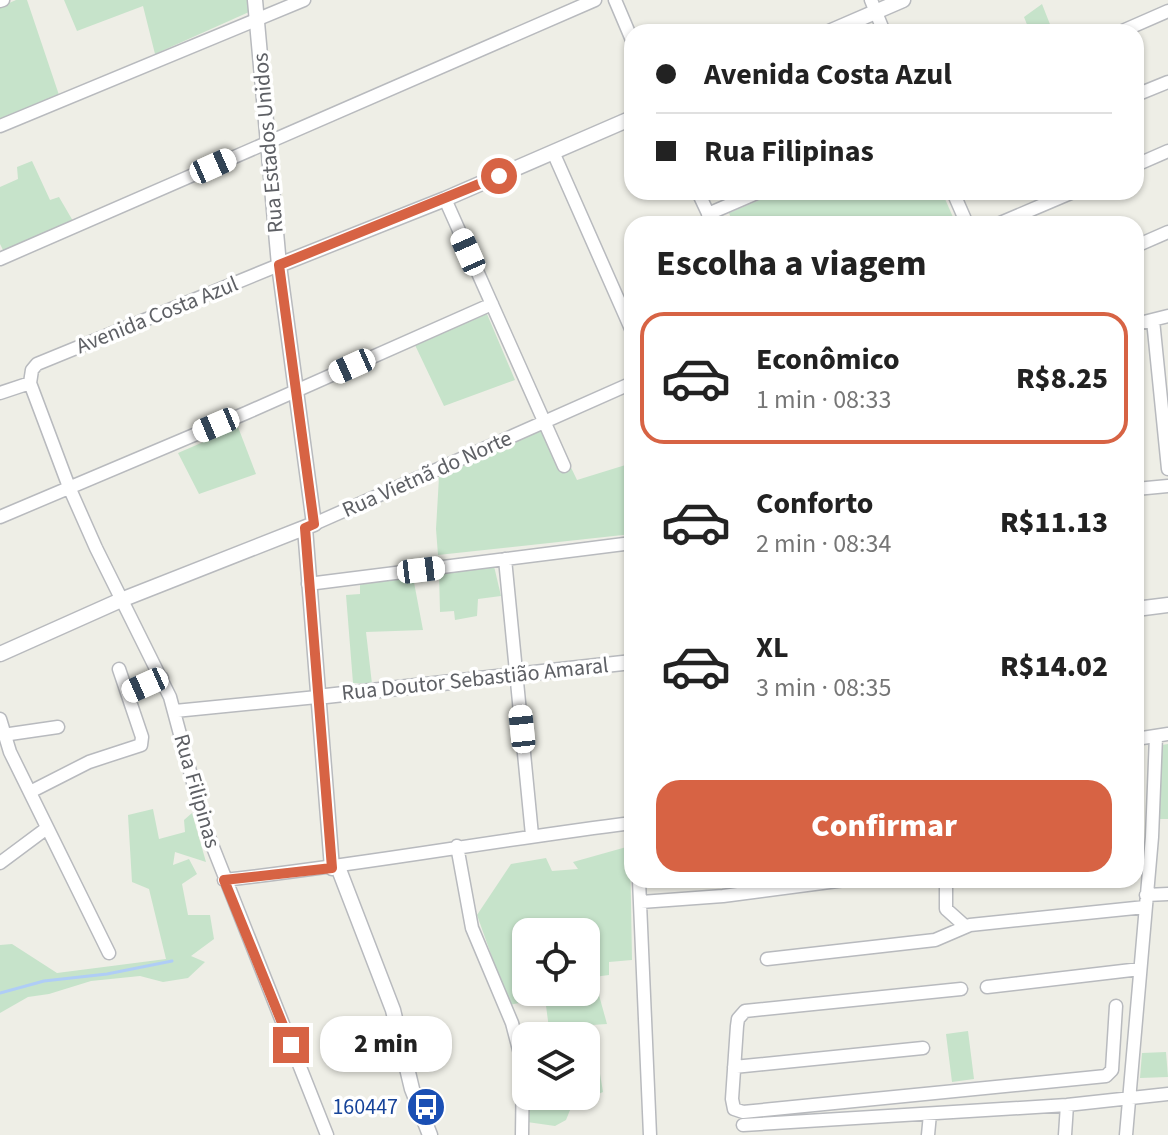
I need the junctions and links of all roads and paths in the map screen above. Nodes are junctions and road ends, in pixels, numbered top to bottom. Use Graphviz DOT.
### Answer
graph roads {
  1 [pos="255,0"];
  2 [pos="304,0"];
  3 [pos="595,0"];
  4 [pos="615,0"];
  5 [pos="903,0"];
  6 [pos="873,6"];
  7 [pos="1168,11"];
  8 [pos="257,20"];
  9 [pos="625,24"];
  10 [pos="843,24"];
  11 [pos="1138,24"];
  12 [pos="1168,82"];
  13 [pos="1144,92"];
  14 [pos="624,121"];
  15 [pos="0,126"];
  16 [pos="269,141"];
  17 [pos="1168,151"];
  18 [pos="553,152"];
  19 [pos="1144,162"];
  20 [pos="445,199"];
  21 [pos="744,200"];
  22 [pos="1054,200"];
  23 [pos="715,216"];
  24 [pos="1017,216"];
  25 [pos="1168,232"];
  26 [pos="1144,242"];
  27 [pos="0,259"];
  28 [pos="279,265"];
  29 [pos="492,304"];
  30 [pos="624,313"];
  31 [pos="1168,316"];
  32 [pos="1153,320"];
  33 [pos="1144,322"];
  34 [pos="30,383"];
  35 [pos="624,387"];
  36 [pos="296,391"];
  37 [pos="0,393"];
  38 [pos="545,422"];
  39 [pos="564,466"];
  40 [pos="1168,469"];
  41 [pos="1168,486"];
  42 [pos="69,487"];
  43 [pos="1144,488"];
  44 [pos="0,517"];
  45 [pos="310,526"];
  46 [pos="624,544"];
  47 [pos="505,559"];
  48 [pos="308,584"];
  49 [pos="121,600"];
  50 [pos="1168,605"];
  51 [pos="1144,608"];
  52 [pos="0,654"];
  53 [pos="624,663"];
  54 [pos="119,669"];
  55 [pos="517,675"];
  56 [pos="162,678"];
  57 [pos="128,692"];
  58 [pos="317,697"];
  59 [pos="175,711"];
  60 [pos="0,719"];
  61 [pos="58,727"];
  62 [pos="3,735"];
  63 [pos="1162,735"];
  64 [pos="30,792"];
  65 [pos="624,824"];
  66 [pos="1168,824"];
  67 [pos="47,828"];
  68 [pos="1152,831"];
  69 [pos="532,835"];
  70 [pos="1144,835"];
  71 [pos="457,846"];
  72 [pos="0,863"];
  73 [pos="335,867"];
  74 [pos="224,880"];
  75 [pos="640,888"];
  76 [pos="784,888"];
  77 [pos="946,888"];
  78 [pos="1168,894"];
  79 [pos="1146,901"];
  80 [pos="641,902"];
  81 [pos="965,926"];
  82 [pos="109,953"];
  83 [pos="767,959"];
  84 [pos="1140,969"];
  85 [pos="987,987"];
  86 [pos="961,989"];
  87 [pos="1116,1006"];
  88 [pos="1115,1046"];
  89 [pos="1134,1047"];
  90 [pos="923,1048"];
  91 [pos="734,1067"];
  92 [pos="1168,1094"];
  93 [pos="1130,1098"];
  94 [pos="1067,1105"];
  95 [pos="930,1114"];
  96 [pos="743,1125"];
  97 [pos="327,1135"];
  98 [pos="430,1135"];
  99 [pos="522,1135"];
  100 [pos="650,1135"];
  101 [pos="928,1135"];
  102 [pos="1065,1135"];
  103 [pos="1126,1135"];
  1 -- 8 [label="street, Rua Estados Unidos"];
  2 -- 8 [label="street"];
  3 -- 16 [label="street"];
  4 -- 9 [label="street"];
  5 -- 6 [label="street"];
  6 -- 10 [label="street"];
  7 -- 11 [label="street"];
  8 -- 15 [label="street"];
  8 -- 16 [label="street, Rua Estados Unidos"];
  12 -- 13 [label="street"];
  14 -- 18 [label="street, Avenida Costa Azul"];
  16 -- 27 [label="street"];
  16 -- 28 [label="street, Rua Estados Unidos"];
  17 -- 19 [label="street"];
  18 -- 20 [label="street, Avenida Costa Azul"];
  18 -- 30 [label="street"];
  20 -- 28 [label="street, Avenida Costa Azul"];
  20 -- 29 [label="street"];
  21 -- 23 [label="street"];
  22 -- 24 [label="street"];
  25 -- 26 [label="street"];
  28 -- 34 [label="street, Avenida Costa Azul"];
  28 -- 36 [label="street, Rua Estados Unidos"];
  29 -- 36 [label="street"];
  29 -- 38 [label="street"];
  31 -- 32 [label="street"];
  32 -- 33 [label="street"];
  32 -- 40 [label="street"];
  34 -- 37 [label="street"];
  34 -- 42 [label="street, Rua Filipinas"];
  35 -- 38 [label="street, Rua Vietnã do Norte"];
  36 -- 42 [label="street"];
  36 -- 45 [label="street, Rua Estados Unidos"];
  38 -- 39 [label="street"];
  38 -- 45 [label="street, Rua Vietnã do Norte"];
  41 -- 43 [label="street"];
  42 -- 44 [label="street"];
  42 -- 49 [label="street, Rua Filipinas"];
  45 -- 48 [label="street, Rua Estados Unidos"];
  45 -- 49 [label="street, Rua Vietnã do Norte"];
  46 -- 47 [label="street"];
  47 -- 48 [label="street"];
  47 -- 55 [label="street"];
  48 -- 58 [label="street, Rua Estados Unidos"];
  49 -- 52 [label="street, Rua Vietnã do Norte"];
  49 -- 56 [label="street, Rua Filipinas"];
  50 -- 51 [label="street"];
  53 -- 55 [label="street, Rua Doutor Sebastião Amaral"];
  54 -- 57 [label="street"];
  55 -- 58 [label="street, Rua Doutor Sebastião Amaral"];
  55 -- 69 [label="street"];
  56 -- 57 [label="street"];
  56 -- 59 [label="street, Rua Filipinas"];
  57 -- 64 [label="street"];
  58 -- 59 [label="street, Rua Doutor Sebastião Amaral"];
  58 -- 73 [label="street, Rua Estados Unidos"];
  59 -- 74 [label="street, Rua Filipinas"];
  60 -- 62 [label="street"];
  61 -- 62 [label="street"];
  62 -- 64 [label="street"];
  63 -- 68 [label="street"];
  64 -- 67 [label="street"];
  65 -- 69 [label="street"];
  66 -- 68 [label="street"];
  67 -- 72 [label="street"];
  67 -- 82 [label="street"];
  68 -- 70 [label="street"];
  68 -- 79 [label="street"];
  69 -- 71 [label="street"];
  71 -- 73 [label="street"];
  71 -- 99 [label="street"];
  73 -- 74 [label="street"];
  73 -- 98 [label="street, Rua Estados Unidos"];
  74 -- 97 [label="street, Rua Filipinas"];
  75 -- 80 [label="street"];
  76 -- 80 [label="street"];
  77 -- 81 [label="street"];
  78 -- 79 [label="street"];
  79 -- 81 [label="street"];
  79 -- 84 [label="street"];
  80 -- 100 [label="street"];
  81 -- 83 [label="street"];
  84 -- 85 [label="street"];
  84 -- 89 [label="street"];
  86 -- 91 [label="street"];
  87 -- 88 [label="street"];
  88 -- 89 [label="street"];
  88 -- 91 [label="street"];
  89 -- 93 [label="street"];
  90 -- 91 [label="street"];
  92 -- 93 [label="street"];
  93 -- 94 [label="street"];
  93 -- 103 [label="street"];
  94 -- 95 [label="street"];
  94 -- 102 [label="street"];
  95 -- 96 [label="street"];
  95 -- 101 [label="street"];
}
